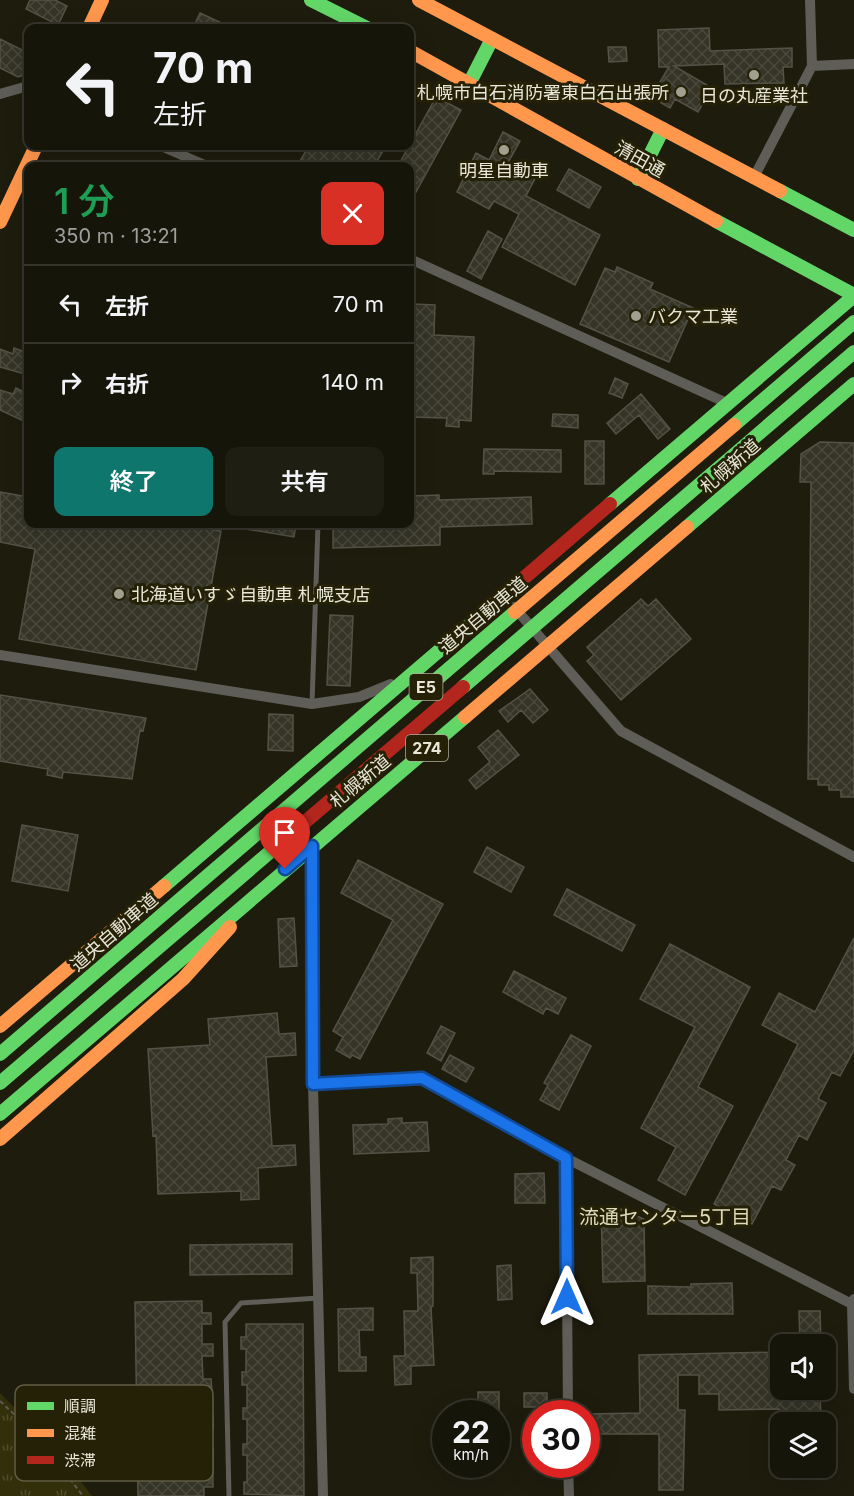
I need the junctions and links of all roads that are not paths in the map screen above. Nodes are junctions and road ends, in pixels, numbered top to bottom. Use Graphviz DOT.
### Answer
graph roads {
  1 [pos="102,0"];
  2 [pos="311,0"];
  3 [pos="419,0"];
  4 [pos="810,0"];
  5 [pos="91,24"];
  6 [pos="359,24"];
  7 [pos="492,39"];
  8 [pos="414,53"];
  9 [pos="854,64"];
  10 [pos="812,66"];
  11 [pos="470,82"];
  12 [pos="24,87"];
  13 [pos="0,94"];
  14 [pos="663,129"];
  15 [pos="170,150"];
  16 [pos="198,162"];
  17 [pos="24,171"];
  18 [pos="638,179"];
  19 [pos="753,179"];
  20 [pos="0,222"];
  21 [pos="854,230"];
  22 [pos="414,261"];
  23 [pos="854,295"];
  24 [pos="854,322"];
  25 [pos="854,351"];
  26 [pos="854,384"];
  27 [pos="729,404"];
  28 [pos="318,528"];
  29 [pos="505,596"];
  30 [pos="548,646"];
  31 [pos="0,654"];
  32 [pos="410,676"];
  33 [pos="312,705"];
  34 [pos="312,846"];
  35 [pos="854,857"];
  36 [pos="272,880"];
  37 [pos="0,1026"];
  38 [pos="0,1054"];
  39 [pos="0,1083"];
  40 [pos="313,1084"];
  41 [pos="0,1114"];
  42 [pos="0,1139"];
  43 [pos="566,1158"];
  44 [pos="319,1298"];
  45 [pos="853,1302"];
  46 [pos="854,1389"];
  47 [pos="568,1400"];
  48 [pos="568,1478"];
  49 [pos="230,1496"];
  50 [pos="323,1496"];
  51 [pos="569,1496"];
  1 -- 5 [label="main road"];
  2 -- 6 [label="main road"];
  3 -- 7 [label="main road, 清田通"];
  4 -- 10 [label="street"];
  7 -- 11 [label="main road"];
  7 -- 14 [label="main road, 清田通"];
  8 -- 11 [label="main road, 清田通"];
  9 -- 10 [label="street"];
  10 -- 19 [label="street"];
  11 -- 18 [label="main road, 清田通"];
  12 -- 13 [label="street"];
  14 -- 18 [label="main road"];
  14 -- 19 [label="main road, 清田通"];
  15 -- 16 [label="street"];
  17 -- 20 [label="main road"];
  18 -- 23 [label="main road, 清田通"];
  19 -- 21 [label="main road, 清田通"];
  22 -- 27 [label="street"];
  23 -- 27 [label="main road"];
  24 -- 38 [label="main road, 道央自動車道 / E5, bridge"];
  25 -- 39 [label="main road, E5, bridge"];
  26 -- 30 [label="main road, 札幌新道 / 274"];
  27 -- 29 [label="main road"];
  28 -- 33 [label="lane"];
  29 -- 30 [label="street"];
  29 -- 32 [label="main road"];
  30 -- 34 [label="main road, 札幌新道 / 274"];
  30 -- 35 [label="street"];
  31 -- 33 [label="street"];
  32 -- 33 [label="street"];
  32 -- 37 [label="main road"];
  34 -- 36 [label="main road, 札幌新道 / 274"];
  34 -- 40 [label="street"];
  36 -- 41 [label="main road, 札幌新道 / 274"];
  36 -- 42 [label="main road"];
  40 -- 43 [label="street"];
  40 -- 44 [label="street"];
  43 -- 45 [label="street"];
  43 -- 47 [label="street"];
  44 -- 49 [label="lane"];
  44 -- 50 [label="street"];
  45 -- 46 [label="street"];
  48 -- 51 [label="street"];
}
